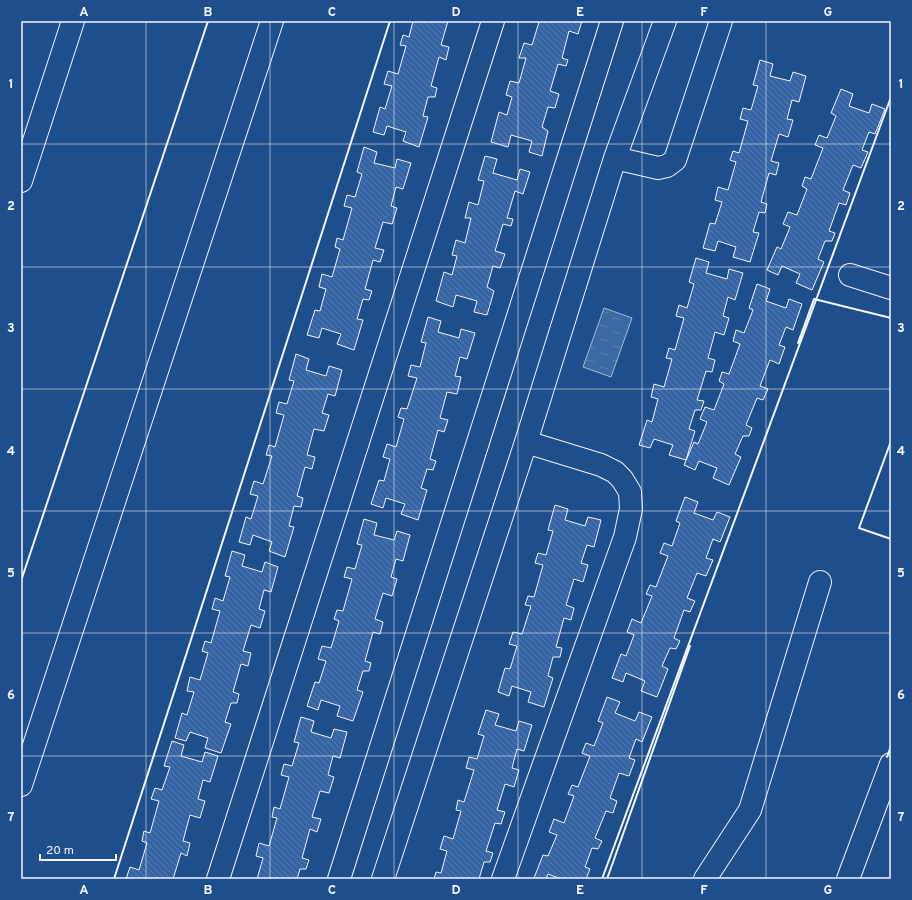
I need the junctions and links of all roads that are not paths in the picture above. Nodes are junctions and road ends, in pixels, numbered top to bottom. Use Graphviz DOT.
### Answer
graph roads {
  1 [pos="73,21"];
  2 [pos="272,21"];
  3 [pos="493,21"];
  4 [pos="612,21"];
  5 [pos="665,21"];
  6 [pos="721,21"];
  7 [pos="615,158"];
  8 [pos="21,181"];
  9 [pos="850,275"];
  10 [pos="891,288"];
  11 [pos="526,442"];
  12 [pos="820,582"];
  13 [pos="891,764"];
  14 [pos="21,785"];
  15 [pos="885,796"];
  16 [pos="218,879"];
  17 [pos="339,879"];
  18 [pos="383,879"];
  19 [pos="503,879"];
  20 [pos="705,879"];
  21 [pos="848,879"];
  1 -- 8 [label="street"];
  2 -- 14 [label="street"];
  3 -- 16 [label="street"];
  4 -- 17 [label="street"];
  5 -- 7 [label="street"];
  6 -- 7 [label="street"];
  7 -- 11 [label="street"];
  9 -- 10 [label="street"];
  11 -- 18 [label="street"];
  11 -- 19 [label="street"];
  12 -- 20 [label="street"];
  13 -- 15 [label="street"];
  15 -- 21 [label="street"];
}
